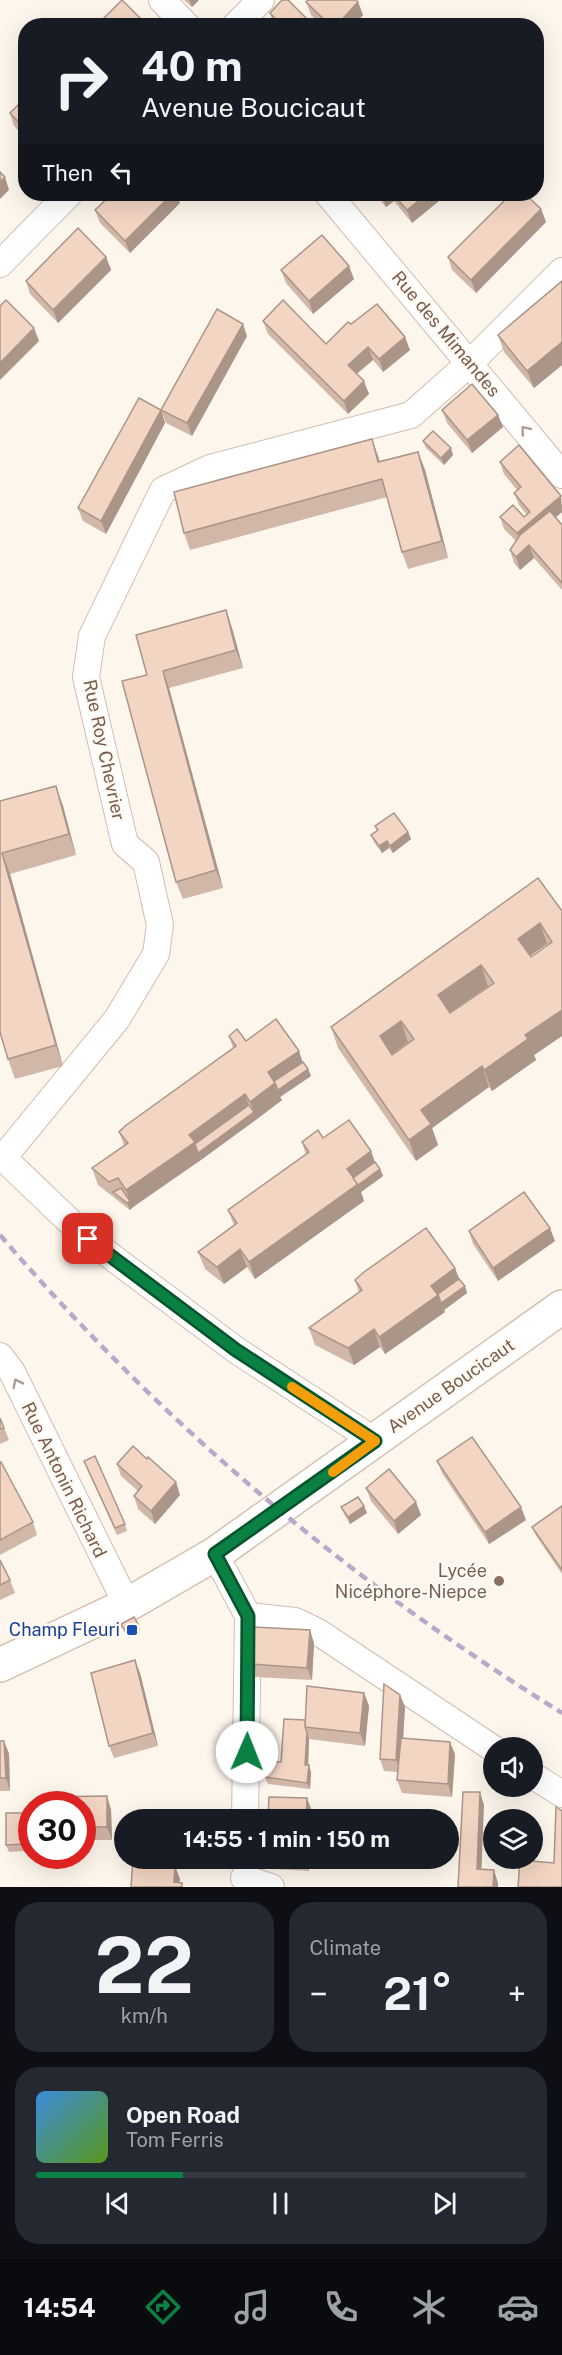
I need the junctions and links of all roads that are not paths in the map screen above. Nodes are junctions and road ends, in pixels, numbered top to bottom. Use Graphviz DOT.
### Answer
graph roads {
  1 [pos="162,0"];
  2 [pos="261,0"];
  3 [pos="179,18"];
  4 [pos="243,18"];
  5 [pos="62,201"];
  6 [pos="334,201"];
  7 [pos="0,264"];
  8 [pos="562,271"];
  9 [pos="471,363"];
  10 [pos="562,475"];
  11 [pos="1,1157"];
  12 [pos="562,1307"];
  13 [pos="0,1356"];
  14 [pos="375,1441"];
  15 [pos="215,1554"];
  16 [pos="127,1605"];
  17 [pos="248,1616"];
  18 [pos="0,1665"];
  19 [pos="483,1742"];
  20 [pos="543,1782"];
  21 [pos="562,1794"];
  22 [pos="245,1809"];
  23 [pos="244,1874"];
  24 [pos="271,1887"];
  1 -- 3 [label="street"];
  2 -- 4 [label="street"];
  5 -- 7 [label="street"];
  6 -- 9 [label="street, Rue des Mimandes"];
  8 -- 9 [label="street, Rue Roy Chevrier"];
  10 -- 9 [label="street, Rue des Mimandes, one-way"];
  9 -- 11 [label="street, Rue Roy Chevrier"];
  11 -- 14 [label="street"];
  12 -- 14 [label="main road, Avenue Boucicaut"];
  16 -- 13 [label="street, Rue Antonin Richard, one-way"];
  14 -- 15 [label="main road, Avenue Boucicaut"];
  15 -- 16 [label="main road, Avenue Boucicaut"];
  15 -- 17 [label="street"];
  16 -- 18 [label="main road, Avenue Boucicaut"];
  17 -- 19 [label="street"];
  17 -- 22 [label="street"];
  20 -- 21 [label="street"];
  23 -- 24 [label="street"];
}
